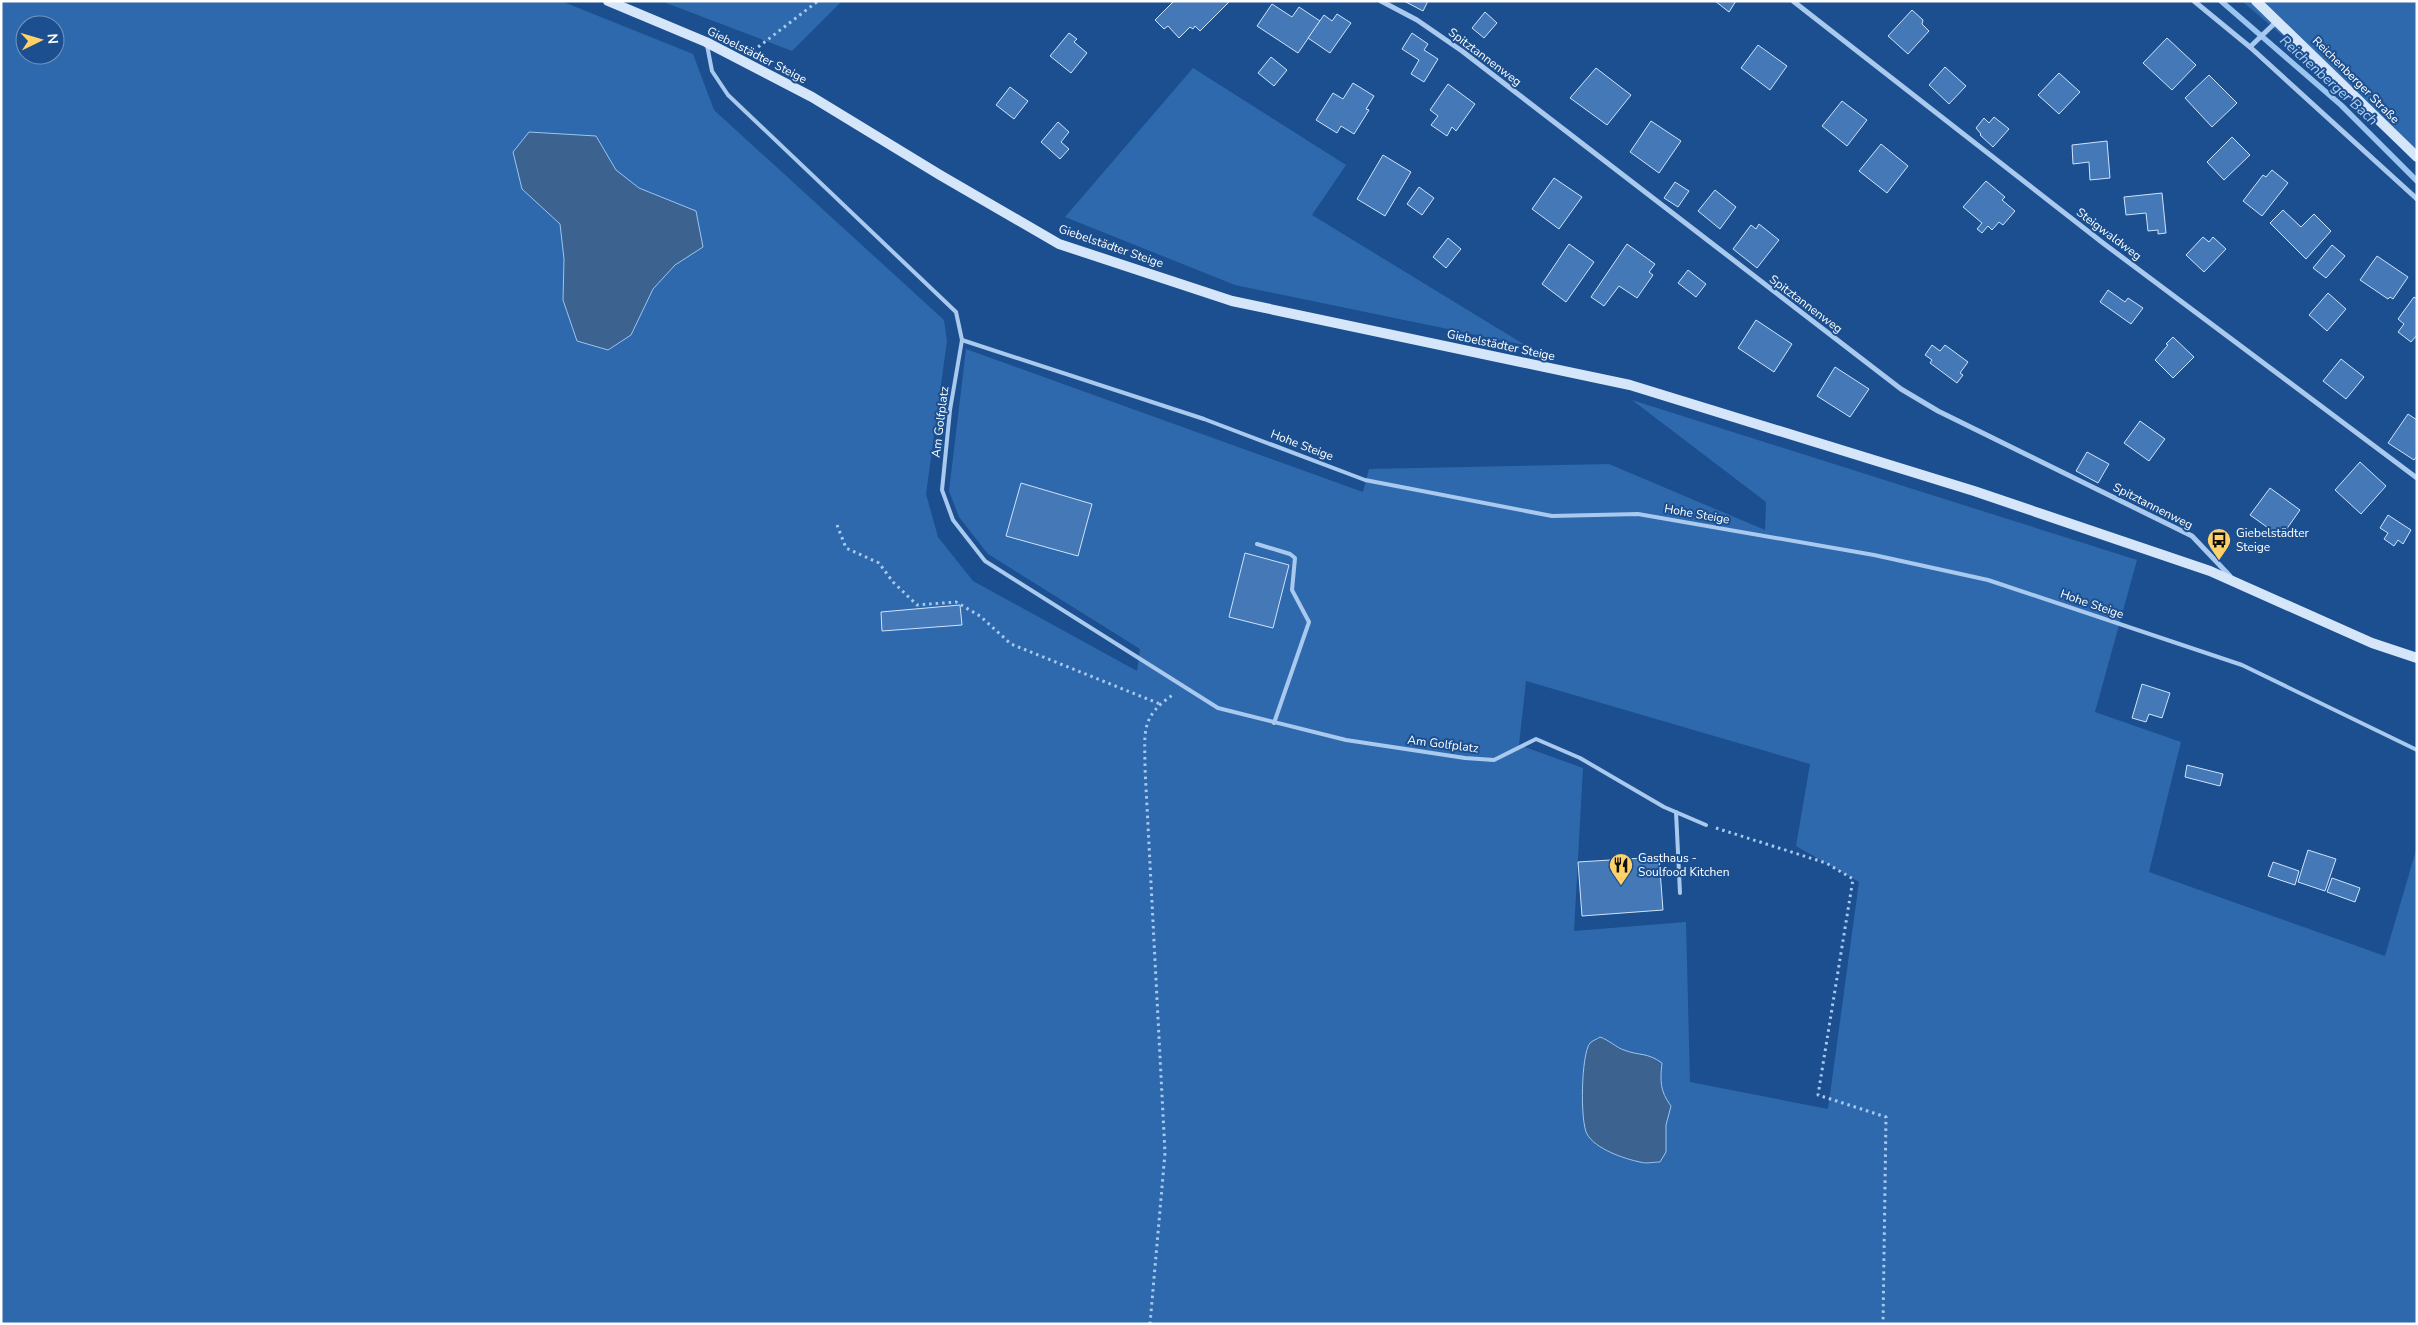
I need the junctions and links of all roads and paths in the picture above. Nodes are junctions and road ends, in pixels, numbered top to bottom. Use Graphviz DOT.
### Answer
graph roads {
  1 [pos="608,1"];
  2 [pos="818,1"];
  3 [pos="1381,1"];
  4 [pos="1793,1"];
  5 [pos="2194,1"];
  6 [pos="2256,1"];
  7 [pos="2274,24"];
  8 [pos="706,42"];
  9 [pos="2250,47"];
  10 [pos="740,60"];
  11 [pos="2417,158"];
  12 [pos="2417,199"];
  13 [pos="962,340"];
  14 [pos="2417,478"];
  15 [pos="837,525"];
  16 [pos="1257,544"];
  17 [pos="2240,585"];
  18 [pos="2417,658"];
  19 [pos="1183,688"];
  20 [pos="1160,704"];
  21 [pos="1274,722"];
  22 [pos="2417,750"];
  23 [pos="1676,812"];
  24 [pos="1706,825"];
  25 [pos="1680,893"];
  26 [pos="1150,1324"];
  27 [pos="1883,1324"];
  1 -- 8 [label="main road, Giebelstädter Steige"];
  2 -- 10 [label="path"];
  3 -- 17 [label="street, Spitztannenweg"];
  4 -- 14 [label="street, Steigwaldweg"];
  5 -- 9 [label="street"];
  6 -- 7 [label="main road, Reichenberger Straße"];
  7 -- 9 [label="street"];
  7 -- 11 [label="main road, Reichenberger Straße"];
  8 -- 10 [label="main road, Giebelstädter Steige"];
  8 -- 13 [label="lane, Am Golfplatz"];
  9 -- 12 [label="street"];
  10 -- 17 [label="main road, Giebelstädter Steige"];
  13 -- 19 [label="lane, Am Golfplatz"];
  13 -- 22 [label="lane, Hohe Steige"];
  15 -- 20 [label="path"];
  16 -- 21 [label="lane"];
  17 -- 18 [label="main road, Giebelstädter Steige"];
  19 -- 20 [label="path"];
  19 -- 21 [label="lane, Am Golfplatz"];
  20 -- 26 [label="path"];
  21 -- 23 [label="lane, Am Golfplatz"];
  23 -- 24 [label="lane, Am Golfplatz"];
  23 -- 25 [label="lane"];
  24 -- 27 [label="path"];
}
